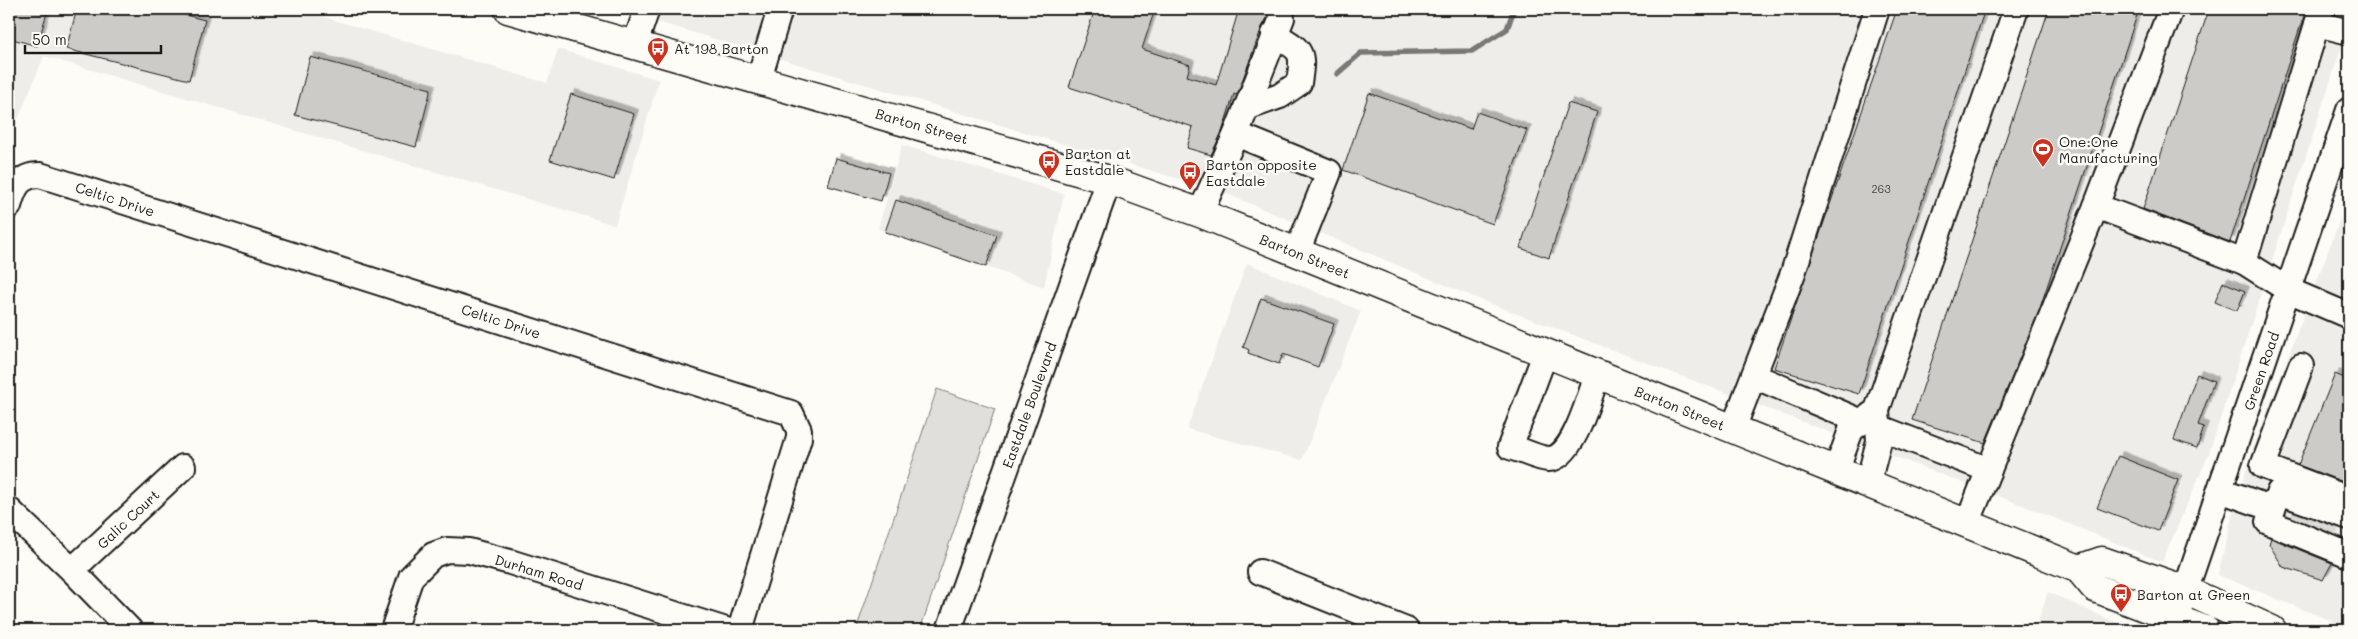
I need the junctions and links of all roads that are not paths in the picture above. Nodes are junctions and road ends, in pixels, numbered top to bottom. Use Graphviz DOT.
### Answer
graph roads {
  1 [pos="508,9"];
  2 [pos="647,9"];
  3 [pos="780,9"];
  4 [pos="1877,9"];
  5 [pos="2016,9"];
  6 [pos="2171,9"];
  7 [pos="2320,16"];
  8 [pos="2349,32"];
  9 [pos="635,44"];
  10 [pos="759,79"];
  11 [pos="1246,108"];
  12 [pos="2349,110"];
  13 [pos="1236,134"];
  14 [pos="1109,180"];
  15 [pos="9,206"];
  16 [pos="2096,206"];
  17 [pos="1200,213"];
  18 [pos="1297,252"];
  19 [pos="2244,262"];
  20 [pos="2288,290"];
  21 [pos="2349,316"];
  22 [pos="1545,354"];
  23 [pos="2301,366"];
  24 [pos="1597,375"];
  25 [pos="1754,376"];
  26 [pos="2251,401"];
  27 [pos="2283,412"];
  28 [pos="1872,420"];
  29 [pos="1733,429"];
  30 [pos="184,467"];
  31 [pos="1989,470"];
  32 [pos="1836,471"];
  33 [pos="1868,484"];
  34 [pos="2220,490"];
  35 [pos="2273,509"];
  36 [pos="9,510"];
  37 [pos="2303,517"];
  38 [pos="2334,520"];
  39 [pos="1967,524"];
  40 [pos="2349,555"];
  41 [pos="2079,569"];
  42 [pos="72,570"];
  43 [pos="1260,572"];
  44 [pos="2185,590"];
  45 [pos="2173,625"];
  46 [pos="130,630"];
  47 [pos="394,630"];
  48 [pos="726,630"];
  49 [pos="740,630"];
  50 [pos="949,630"];
  51 [pos="1406,630"];
  52 [pos="2205,630"];
  53 [pos="2272,630"];
  1 -- 9 [label="main road, Barton Street"];
  2 -- 9 [label="street"];
  3 -- 10 [label="street"];
  4 -- 25 [label="street"];
  5 -- 28 [label="street"];
  6 -- 16 [label="street"];
  7 -- 8 [label="street"];
  7 -- 19 [label="street"];
  9 -- 10 [label="main road, Barton Street"];
  10 -- 14 [label="main road, Barton Street"];
  11 -- 11 [label="street"];
  11 -- 13 [label="street"];
  12 -- 20 [label="street, Green Road"];
  13 -- 17 [label="street"];
  13 -- 18 [label="street"];
  14 -- 17 [label="main road, Barton Street"];
  14 -- 50 [label="street, Eastdale Boulevard"];
  15 -- 49 [label="street, Celtic Drive"];
  16 -- 19 [label="street"];
  16 -- 31 [label="street"];
  17 -- 18 [label="main road, Barton Street"];
  18 -- 22 [label="main road, Barton Street"];
  19 -- 20 [label="street"];
  20 -- 21 [label="street"];
  20 -- 26 [label="street, Green Road"];
  22 -- 24 [label="main road, Barton Street"];
  22 -- 24 [label="street"];
  23 -- 27 [label="street"];
  24 -- 29 [label="main road, Barton Street"];
  25 -- 28 [label="street"];
  25 -- 29 [label="street"];
  26 -- 27 [label="street"];
  26 -- 34 [label="street, Green Road"];
  27 -- 38 [label="street"];
  28 -- 31 [label="street"];
  28 -- 32 [label="street"];
  28 -- 33 [label="street"];
  29 -- 32 [label="main road, Barton Street"];
  30 -- 42 [label="street, Galic Court"];
  31 -- 39 [label="street"];
  32 -- 33 [label="main road, Barton Street"];
  33 -- 39 [label="main road, Barton Street"];
  34 -- 35 [label="street"];
  34 -- 44 [label="street, Green Road"];
  35 -- 37 [label="street"];
  35 -- 37 [label="street"];
  36 -- 42 [label="street"];
  37 -- 38 [label="street"];
  37 -- 38 [label="street"];
  38 -- 40 [label="street"];
  39 -- 41 [label="main road, Barton Street"];
  41 -- 44 [label="main road"];
  41 -- 45 [label="main road, Barton Street"];
  42 -- 46 [label="street"];
  43 -- 51 [label="street"];
  44 -- 45 [label="street, Green Road"];
  44 -- 53 [label="main road"];
  45 -- 52 [label="main road, Barton Street"];
  47 -- 48 [label="street, Durham Road"];
}
